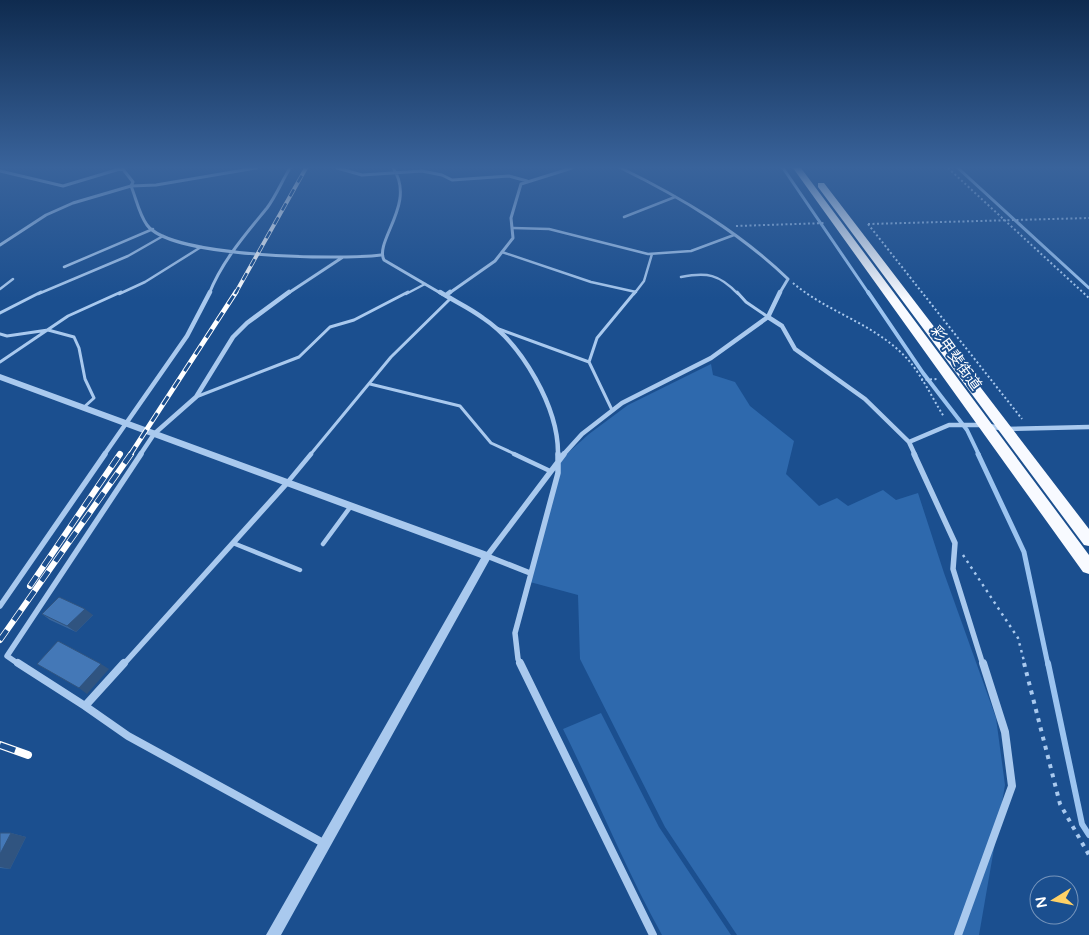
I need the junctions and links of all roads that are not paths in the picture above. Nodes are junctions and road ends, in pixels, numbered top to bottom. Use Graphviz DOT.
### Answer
graph roads {
  1 [pos="55,212"];
  2 [pos="141,212"];
  3 [pos="264,212"];
  4 [pos="397,212"];
  5 [pos="513,212"];
  6 [pos="637,212"];
  7 [pos="700,212"];
  8 [pos="829,212"];
  9 [pos="842,212"];
  10 [pos="624,217"];
  11 [pos="513,228"];
  12 [pos="153,230"];
  13 [pos="734,235"];
  14 [pos="163,236"];
  15 [pos="0,244"];
  16 [pos="201,247"];
  17 [pos="233,251"];
  18 [pos="502,252"];
  19 [pos="652,254"];
  20 [pos="381,255"];
  21 [pos="343,257"];
  22 [pos="64,267"];
  23 [pos="681,277"];
  24 [pos="13,279"];
  25 [pos="425,284"];
  26 [pos="0,289"];
  27 [pos="636,292"];
  28 [pos="446,295"];
  29 [pos="451,298"];
  30 [pos="0,313"];
  31 [pos="768,318"];
  32 [pos="496,328"];
  33 [pos="48,330"];
  34 [pos="0,334"];
  35 [pos="0,362"];
  36 [pos="589,362"];
  37 [pos="0,377"];
  38 [pos="370,384"];
  39 [pos="196,396"];
  40 [pos="83,408"];
  41 [pos="612,410"];
  42 [pos="127,424"];
  43 [pos="985,425"];
  44 [pos="1089,427"];
  45 [pos="1004,428"];
  46 [pos="154,434"];
  47 [pos="909,442"];
  48 [pos="560,458"];
  49 [pos="550,471"];
  50 [pos="287,483"];
  51 [pos="351,506"];
  52 [pos="1089,540"];
  53 [pos="233,543"];
  54 [pos="323,544"];
  55 [pos="487,556"];
  56 [pos="1089,567"];
  57 [pos="300,570"];
  58 [pos="530,573"];
  59 [pos="0,606"];
  60 [pos="0,652"];
  61 [pos="7,656"];
  62 [pos="85,706"];
  63 [pos="325,844"];
  64 [pos="273,935"];
  65 [pos="652,935"];
  66 [pos="958,935"];
  1 -- 15 [label="street"];
  2 -- 12 [label="street"];
  3 -- 17 [label="street"];
  4 -- 20 [label="street"];
  5 -- 11 [label="street"];
  6 -- 10 [label="lane"];
  7 -- 13 [label="street"];
  8 -- 43 [label="highway, 彩甲斐街道"];
  9 -- 45 [label="highway, 彩甲斐街道"];
  11 -- 18 [label="street"];
  11 -- 19 [label="lane"];
  12 -- 14 [label="street"];
  12 -- 22 [label="lane"];
  13 -- 19 [label="lane"];
  13 -- 31 [label="street"];
  14 -- 16 [label="street"];
  14 -- 30 [label="lane"];
  16 -- 17 [label="street"];
  16 -- 33 [label="lane"];
  17 -- 21 [label="street"];
  17 -- 42 [label="street"];
  18 -- 27 [label="lane"];
  18 -- 28 [label="street"];
  19 -- 27 [label="lane"];
  20 -- 21 [label="street"];
  20 -- 25 [label="street"];
  21 -- 39 [label="street"];
  23 -- 31 [label="lane"];
  24 -- 26 [label="lane"];
  25 -- 28 [label="street"];
  25 -- 39 [label="lane"];
  27 -- 36 [label="lane"];
  28 -- 29 [label="street"];
  29 -- 32 [label="street"];
  29 -- 38 [label="lane"];
  31 -- 41 [label="street"];
  31 -- 47 [label="street"];
  32 -- 36 [label="lane"];
  32 -- 48 [label="street"];
  33 -- 34 [label="lane"];
  33 -- 35 [label="lane"];
  33 -- 40 [label="lane"];
  36 -- 41 [label="lane"];
  37 -- 40 [label="street"];
  38 -- 49 [label="lane"];
  38 -- 50 [label="lane"];
  39 -- 46 [label="street"];
  40 -- 42 [label="street"];
  41 -- 48 [label="street"];
  42 -- 46 [label="street"];
  42 -- 59 [label="street"];
  43 -- 45 [label="street"];
  43 -- 47 [label="street"];
  43 -- 56 [label="highway, 彩甲斐街道"];
  44 -- 45 [label="street"];
  45 -- 52 [label="highway, 彩甲斐街道"];
  46 -- 50 [label="street"];
  46 -- 61 [label="street"];
  47 -- 66 [label="street"];
  48 -- 49 [label="street"];
  48 -- 58 [label="street"];
  49 -- 55 [label="street"];
  50 -- 51 [label="street"];
  50 -- 53 [label="street"];
  51 -- 54 [label="lane"];
  51 -- 55 [label="street"];
  53 -- 57 [label="lane"];
  53 -- 62 [label="street"];
  55 -- 58 [label="street"];
  55 -- 63 [label="street"];
  58 -- 65 [label="street"];
  60 -- 61 [label="street"];
  61 -- 62 [label="street"];
  62 -- 63 [label="street"];
  63 -- 64 [label="street"];
}
